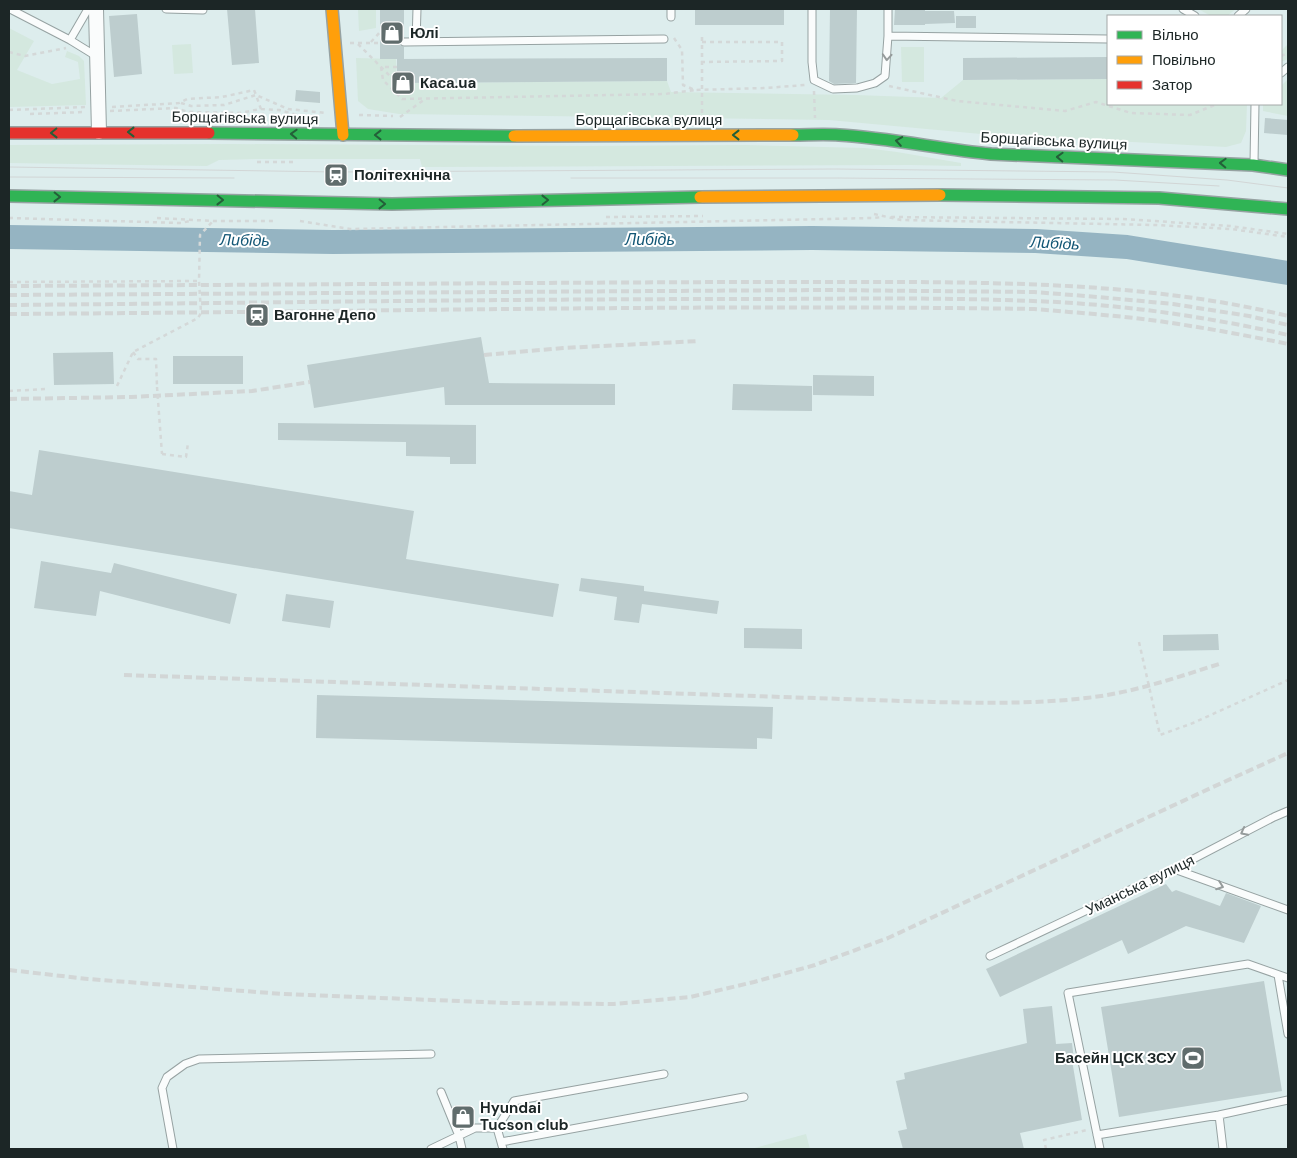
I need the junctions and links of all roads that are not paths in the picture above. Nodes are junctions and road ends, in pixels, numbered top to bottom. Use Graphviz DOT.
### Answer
graph roads {
  1 [pos="10,9"];
  2 [pos="88,9"];
  3 [pos="96,9"];
  4 [pos="166,9"];
  5 [pos="332,9"];
  6 [pos="417,9"];
  7 [pos="671,9"];
  8 [pos="812,9"];
  9 [pos="888,9"];
  10 [pos="203,10"];
  11 [pos="671,17"];
  12 [pos="888,36"];
  13 [pos="664,39"];
  14 [pos="1107,39"];
  15 [pos="70,40"];
  16 [pos="404,42"];
  17 [pos="416,42"];
  18 [pos="96,56"];
  19 [pos="1255,105"];
  20 [pos="99,132"];
  21 [pos="9,133"];
  22 [pos="343,135"];
  23 [pos="1254,164"];
  24 [pos="1288,170"];
  25 [pos="9,196"];
  26 [pos="1288,209"];
  27 [pos="1288,811"];
  28 [pos="1174,869"];
  29 [pos="1288,910"];
  30 [pos="990,956"];
  31 [pos="1278,975"];
  32 [pos="1288,978"];
  33 [pos="1288,1034"];
  34 [pos="431,1054"];
  35 [pos="664,1074"];
  36 [pos="441,1092"];
  37 [pos="744,1097"];
  38 [pos="1288,1100"];
  39 [pos="1219,1115"];
  40 [pos="498,1128"];
  41 [pos="1096,1132"];
  42 [pos="459,1136"];
  43 [pos="502,1145"];
  44 [pos="173,1149"];
  45 [pos="431,1149"];
  46 [pos="462,1149"];
  47 [pos="1100,1149"];
  48 [pos="1224,1149"];
  1 -- 15 [label="lane"];
  2 -- 15 [label="lane"];
  3 -- 18 [label="street"];
  4 -- 10 [label="lane"];
  5 -- 22 [label="main road"];
  6 -- 17 [label="lane"];
  7 -- 11 [label="lane"];
  12 -- 8 [label="lane, one-way"];
  9 -- 12 [label="lane"];
  12 -- 14 [label="lane"];
  13 -- 17 [label="lane"];
  15 -- 18 [label="lane"];
  16 -- 17 [label="lane"];
  18 -- 20 [label="street"];
  19 -- 23 [label="lane"];
  20 -- 21 [label="main road, Борщагівська вулиця, one-way"];
  22 -- 20 [label="main road, Борщагівська вулиця, one-way"];
  23 -- 22 [label="main road, Борщагівська вулиця, one-way"];
  23 -- 24 [label="main road, Борщагівська вулиця"];
  25 -- 26 [label="main road, one-way"];
  27 -- 28 [label="lane, Уманська вулиця, one-way"];
  28 -- 29 [label="lane, one-way"];
  28 -- 30 [label="lane, Уманська вулиця"];
  31 -- 32 [label="lane"];
  31 -- 33 [label="lane"];
  31 -- 41 [label="lane"];
  34 -- 44 [label="lane"];
  35 -- 40 [label="lane"];
  36 -- 42 [label="lane"];
  37 -- 43 [label="lane"];
  38 -- 39 [label="lane"];
  39 -- 41 [label="lane"];
  39 -- 48 [label="lane"];
  40 -- 42 [label="lane"];
  40 -- 43 [label="lane"];
  41 -- 47 [label="lane"];
  42 -- 45 [label="lane"];
  42 -- 46 [label="lane"];
}
